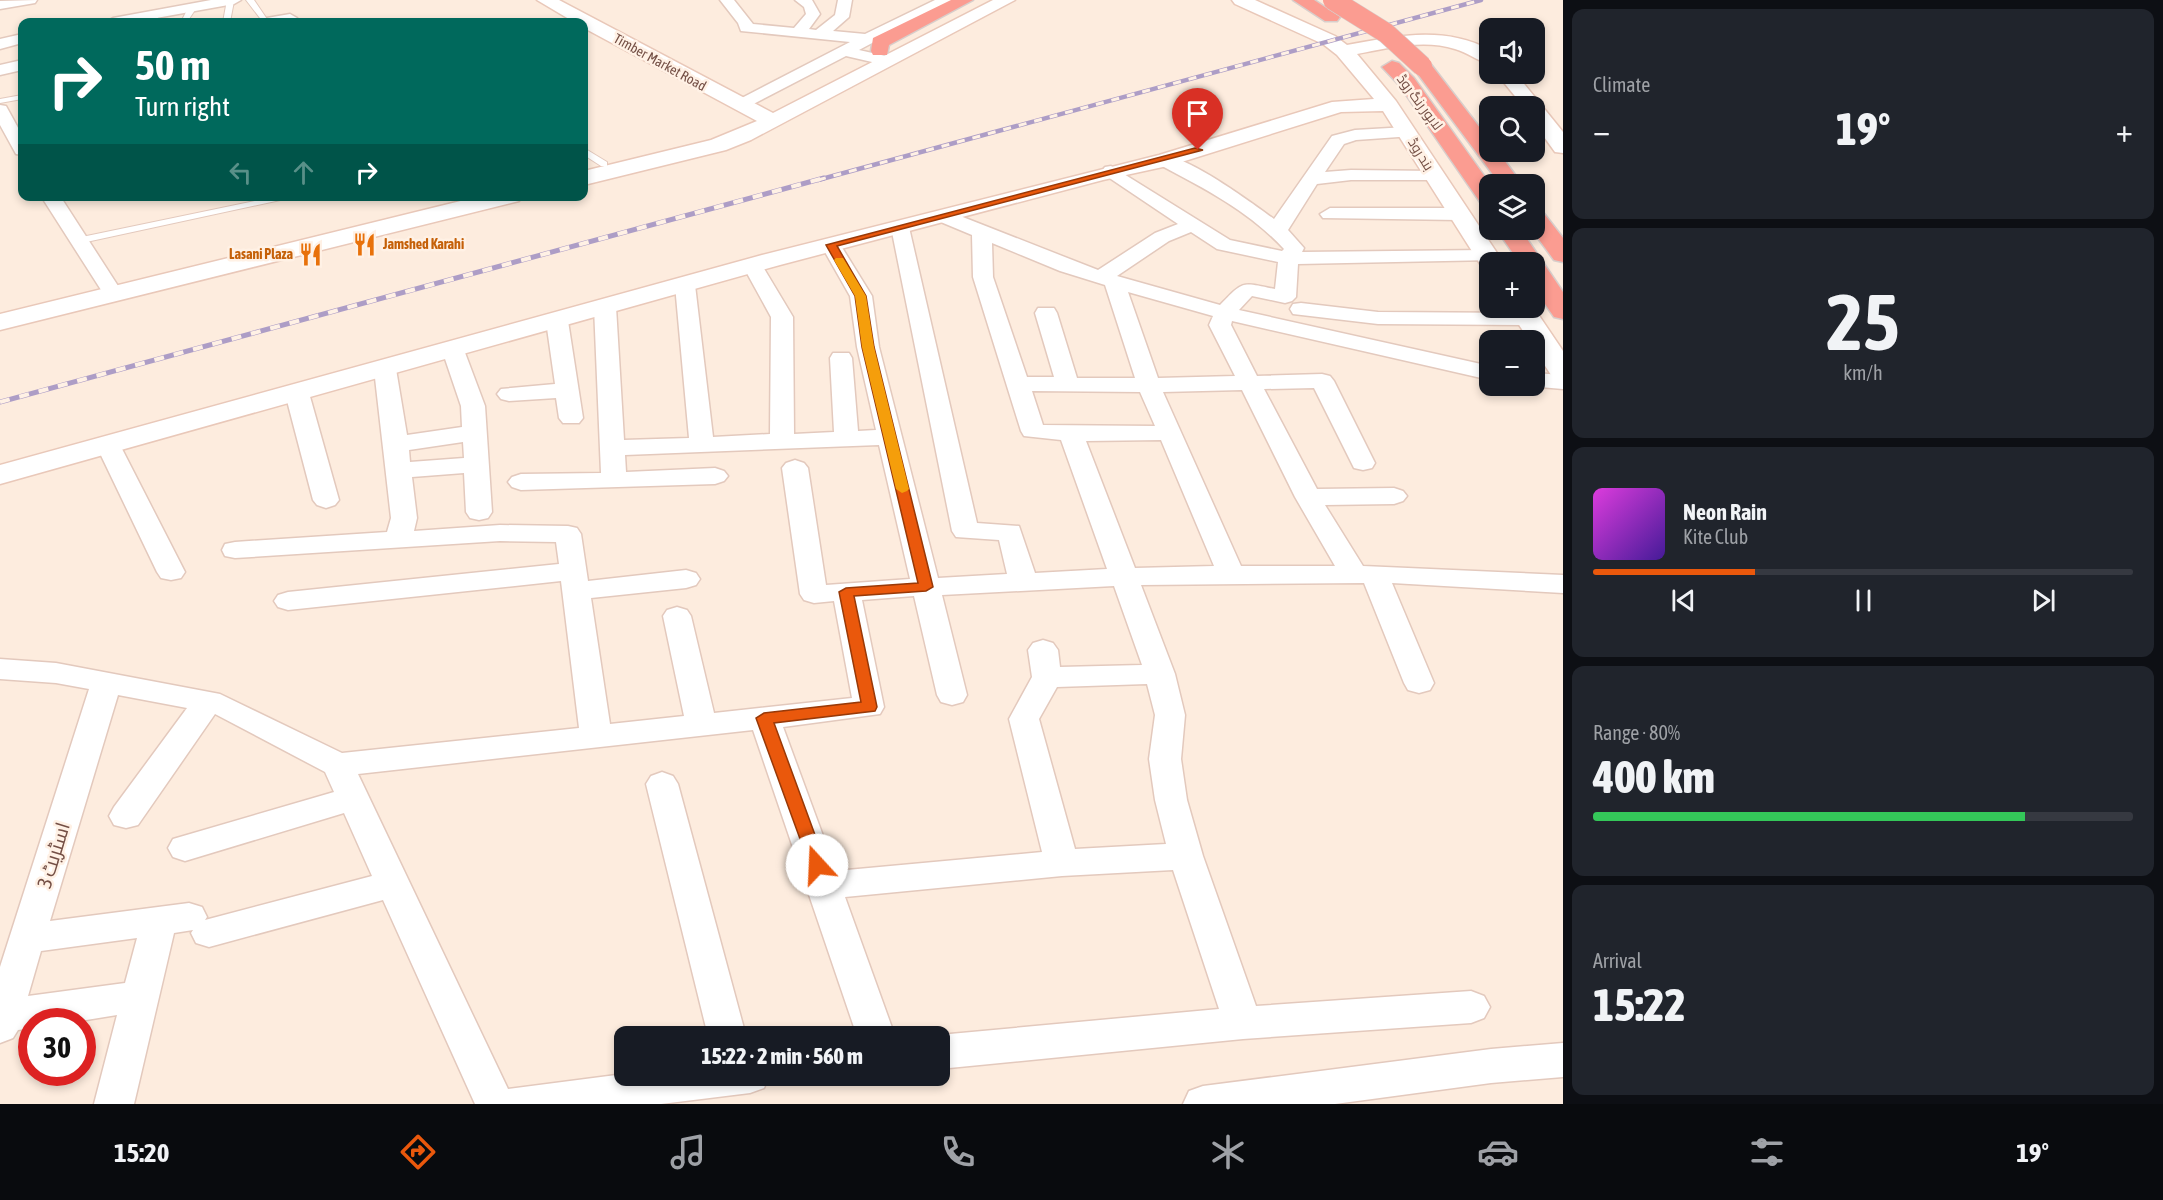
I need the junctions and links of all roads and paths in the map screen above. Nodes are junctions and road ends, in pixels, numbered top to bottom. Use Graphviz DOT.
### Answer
graph roads {
  1 [pos="30,0"];
  2 [pos="232,0"];
  3 [pos="250,0"];
  4 [pos="546,0"];
  5 [pos="727,0"];
  6 [pos="802,0"];
  7 [pos="845,0"];
  8 [pos="908,0"];
  9 [pos="963,0"];
  10 [pos="983,0"];
  11 [pos="1006,0"];
  12 [pos="1241,0"];
  13 [pos="1302,0"];
  14 [pos="1332,0"];
  15 [pos="940,3"];
  16 [pos="0,5"];
  17 [pos="191,8"];
  18 [pos="152,13"];
  19 [pos="130,18"];
  20 [pos="227,18"];
  21 [pos="263,18"];
  22 [pos="579,18"];
  23 [pos="588,23"];
  24 [pos="799,32"];
  25 [pos="820,34"];
  26 [pos="18,40"];
  27 [pos="0,44"];
  28 [pos="883,49"];
  29 [pos="1344,51"];
  30 [pos="1479,52"];
  31 [pos="18,66"];
  32 [pos="0,70"];
  33 [pos="1514,84"];
  34 [pos="1525,96"];
  35 [pos="18,98"];
  36 [pos="0,101"];
  37 [pos="1389,105"];
  38 [pos="740,106"];
  39 [pos="0,110"];
  40 [pos="768,119"];
  41 [pos="1545,122"];
  42 [pos="1407,132"];
  43 [pos="18,143"];
  44 [pos="1563,147"];
  45 [pos="1375,151"];
  46 [pos="1397,151"];
  47 [pos="1419,151"];
  48 [pos="1353,152"];
  49 [pos="588,154"];
  50 [pos="1164,160"];
  51 [pos="604,164"];
  52 [pos="588,169"];
  53 [pos="1111,171"];
  54 [pos="1503,174"];
  55 [pos="1435,176"];
  56 [pos="588,177"];
  57 [pos="1312,178"];
  58 [pos="1479,184"];
  59 [pos="53,201"];
  60 [pos="271,201"];
  61 [pos="456,201"];
  62 [pos="491,201"];
  63 [pos="1330,214"];
  64 [pos="1460,214"];
  65 [pos="943,216"];
  66 [pos="1192,225"];
  67 [pos="901,227"];
  68 [pos="1278,231"];
  69 [pos="1545,231"];
  70 [pos="982,232"];
  71 [pos="77,241"];
  72 [pos="831,245"];
  73 [pos="1484,252"];
  74 [pos="1563,255"];
  75 [pos="1288,258"];
  76 [pos="1479,259"];
  77 [pos="753,266"];
  78 [pos="1108,279"];
  79 [pos="1545,284"];
  80 [pos="685,285"];
  81 [pos="110,289"];
  82 [pos="605,307"];
  83 [pos="1301,309"];
  84 [pos="1563,311"];
  85 [pos="1225,312"];
  86 [pos="1046,313"];
  87 [pos="1479,314"];
  88 [pos="0,315"];
  89 [pos="1368,317"];
  90 [pos="1528,318"];
  91 [pos="556,321"];
  92 [pos="0,322"];
  93 [pos="1360,342"];
  94 [pos="453,350"];
  95 [pos="841,358"];
  96 [pos="385,369"];
  97 [pos="1479,370"];
  98 [pos="1563,372"];
  99 [pos="1545,381"];
  100 [pos="1563,382"];
  101 [pos="1250,383"];
  102 [pos="1018,384"];
  103 [pos="1068,384"];
  104 [pos="1149,385"];
  105 [pos="567,390"];
  106 [pos="297,393"];
  107 [pos="509,394"];
  108 [pos="571,418"];
  109 [pos="474,433"];
  110 [pos="1170,433"];
  111 [pos="1071,434"];
  112 [pos="890,437"];
  113 [pos="846,438"];
  114 [pos="782,440"];
  115 [pos="702,443"];
  116 [pos="108,444"];
  117 [pos="396,444"];
  118 [pos="614,448"];
  119 [pos="1363,463"];
  120 [pos="476,464"];
  121 [pos="795,468"];
  122 [pos="399,471"];
  123 [pos="0,475"];
  124 [pos="715,476"];
  125 [pos="614,480"];
  126 [pos="521,482"];
  127 [pos="1394,496"];
  128 [pos="1308,497"];
  129 [pos="326,500"];
  130 [pos="479,512"];
  131 [pos="398,540"];
  132 [pos="236,550"];
  133 [pos="171,572"];
  134 [pos="1231,575"];
  135 [pos="1365,575"];
  136 [pos="1125,577"];
  137 [pos="686,579"];
  138 [pos="574,581"];
  139 [pos="1023,581"];
  140 [pos="1563,584"];
  141 [pos="926,587"];
  142 [pos="846,592"];
  143 [pos="288,601"];
  144 [pos="677,616"];
  145 [pos="0,669"];
  146 [pos="1160,674"];
  147 [pos="106,683"];
  148 [pos="1419,683"];
  149 [pos="952,694"];
  150 [pos="208,701"];
  151 [pos="764,718"];
  152 [pos="701,725"];
  153 [pos="596,737"];
  154 [pos="338,765"];
  155 [pos="662,784"];
  156 [pos="353,798"];
  157 [pos="126,816"];
  158 [pos="185,848"];
  159 [pos="1186,855"];
  160 [pos="1062,863"];
  161 [pos="393,884"];
  162 [pos="824,886"];
  163 [pos="185,924"];
  164 [pos="27,939"];
  165 [pos="141,996"];
  166 [pos="1471,1007"];
  167 [pos="2,1022"];
  168 [pos="1243,1023"];
  169 [pos="724,1026"];
  170 [pos="873,1026"];
  171 [pos="950,1051"];
  172 [pos="1563,1060"];
  173 [pos="660,1086"];
  174 [pos="114,1104"];
  175 [pos="495,1104"];
  176 [pos="515,1104"];
  177 [pos="1203,1104"];
  1 -- 16 [label="street"];
  2 -- 17 [label="street"];
  2 -- 20 [label="lane"];
  3 -- 21 [label="lane"];
  4 -- 22 [label="main road, Timber Market Road"];
  5 -- 24 [label="street"];
  6 -- 24 [label="street"];
  7 -- 25 [label="street"];
  8 -- 15 [label="street"];
  9 -- 28 [label="highway"];
  10 -- 28 [label="main road"];
  11 -- 28 [label="main road"];
  12 -- 29 [label="main road, بند روڈ"];
  13 -- 58 [label="highway, لاہور رنگ روڈ"];
  14 -- 54 [label="highway, لاہور رنگ روڈ, bridge"];
  15 -- 28 [label="street"];
  17 -- 18 [label="street"];
  18 -- 19 [label="street"];
  23 -- 38 [label="main road, Timber Market Road"];
  24 -- 25 [label="street"];
  25 -- 28 [label="street"];
  26 -- 27 [label="street"];
  28 -- 38 [label="street"];
  28 -- 40 [label="main road"];
  29 -- 30 [label="main road"];
  29 -- 37 [label="main road, بند روڈ"];
  31 -- 32 [label="street"];
  33 -- 34 [label="main road"];
  35 -- 36 [label="lane"];
  37 -- 42 [label="main road, بند روڈ"];
  37 -- 50 [label="main road"];
  38 -- 40 [label="main road, Timber Market Road"];
  39 -- 43 [label="street"];
  40 -- 51 [label="main road"];
  40 -- 56 [label="main road"];
  41 -- 44 [label="main road"];
  42 -- 47 [label="main road, بند روڈ"];
  42 -- 57 [label="street"];
  45 -- 48 [label="street"];
  46 -- 47 [label="street"];
  47 -- 55 [label="main road, بند روڈ"];
  49 -- 51 [label="lane"];
  50 -- 53 [label="main road"];
  50 -- 68 [label="street"];
  51 -- 52 [label="main road"];
  53 -- 65 [label="main road"];
  53 -- 66 [label="street"];
  55 -- 57 [label="street"];
  55 -- 64 [label="main road, بند روڈ"];
  57 -- 68 [label="street"];
  59 -- 71 [label="street"];
  60 -- 71 [label="lane"];
  61 -- 81 [label="main road"];
  62 -- 92 [label="main road"];
  63 -- 64 [label="street"];
  64 -- 73 [label="main road, بند روڈ"];
  65 -- 67 [label="main road"];
  65 -- 70 [label="street"];
  66 -- 75 [label="street"];
  66 -- 78 [label="street"];
  67 -- 72 [label="main road"];
  67 -- 139 [label="street"];
  68 -- 75 [label="street"];
  69 -- 74 [label="highway"];
  70 -- 78 [label="street"];
  70 -- 102 [label="street"];
  71 -- 81 [label="street"];
  72 -- 77 [label="main road"];
  72 -- 112 [label="street"];
  75 -- 76 [label="street"];
  75 -- 85 [label="street"];
  77 -- 80 [label="main road"];
  77 -- 114 [label="street"];
  78 -- 85 [label="street"];
  78 -- 104 [label="street"];
  79 -- 84 [label="highway"];
  80 -- 82 [label="main road"];
  80 -- 115 [label="street"];
  81 -- 88 [label="main road"];
  82 -- 91 [label="main road"];
  82 -- 118 [label="street"];
  83 -- 89 [label="street"];
  85 -- 93 [label="street"];
  85 -- 101 [label="street"];
  86 -- 103 [label="street"];
  87 -- 89 [label="street"];
  89 -- 93 [label="street"];
  90 -- 98 [label="main road"];
  91 -- 94 [label="main road"];
  91 -- 105 [label="street"];
  93 -- 97 [label="street"];
  94 -- 96 [label="main road"];
  94 -- 109 [label="street"];
  95 -- 113 [label="street"];
  96 -- 106 [label="main road"];
  96 -- 117 [label="street"];
  99 -- 100 [label="street"];
  101 -- 104 [label="street"];
  101 -- 119 [label="street"];
  101 -- 128 [label="street"];
  102 -- 103 [label="street"];
  102 -- 111 [label="street"];
  103 -- 104 [label="street"];
  104 -- 110 [label="street"];
  105 -- 107 [label="street"];
  105 -- 108 [label="street"];
  106 -- 116 [label="main road"];
  106 -- 129 [label="street"];
  109 -- 117 [label="street"];
  109 -- 120 [label="street"];
  110 -- 111 [label="street"];
  110 -- 134 [label="street"];
  111 -- 136 [label="street"];
  112 -- 113 [label="street"];
  112 -- 141 [label="street"];
  113 -- 114 [label="street"];
  114 -- 115 [label="street"];
  115 -- 118 [label="street"];
  116 -- 123 [label="main road"];
  116 -- 133 [label="street"];
  117 -- 122 [label="street"];
  118 -- 125 [label="street"];
  120 -- 122 [label="street"];
  120 -- 130 [label="street"];
  121 -- 142 [label="street"];
  122 -- 131 [label="street"];
  124 -- 125 [label="street"];
  125 -- 126 [label="street"];
  127 -- 128 [label="street"];
  128 -- 135 [label="street"];
  131 -- 132 [label="street"];
  131 -- 138 [label="street"];
  134 -- 135 [label="street"];
  134 -- 136 [label="street"];
  135 -- 140 [label="street"];
  135 -- 148 [label="street"];
  136 -- 139 [label="street"];
  136 -- 146 [label="street"];
  137 -- 138 [label="street"];
  138 -- 143 [label="street"];
  138 -- 153 [label="street"];
  139 -- 141 [label="street"];
  141 -- 142 [label="street"];
  141 -- 149 [label="street"];
  142 -- 151 [label="street"];
  144 -- 152 [label="street"];
  145 -- 147 [label="street"];
  146 -- 159 [label="street"];
  146 -- 160 [label="street"];
  147 -- 150 [label="street"];
  147 -- 164 [label="street, اسٹریٹ 3"];
  150 -- 154 [label="street"];
  150 -- 157 [label="street"];
  151 -- 152 [label="street"];
  151 -- 162 [label="street"];
  152 -- 153 [label="street"];
  153 -- 154 [label="street"];
  154 -- 156 [label="street"];
  155 -- 169 [label="street"];
  156 -- 158 [label="street"];
  156 -- 161 [label="street"];
  159 -- 160 [label="street"];
  159 -- 168 [label="street"];
  160 -- 162 [label="street"];
  161 -- 163 [label="street"];
  161 -- 175 [label="street"];
  162 -- 170 [label="street"];
  163 -- 164 [label="street"];
  163 -- 165 [label="street"];
  164 -- 167 [label="street, اسٹریٹ 3"];
  165 -- 167 [label="street"];
  165 -- 174 [label="street"];
  166 -- 168 [label="street"];
  168 -- 171 [label="street"];
  172 -- 177 [label="street"];
  173 -- 176 [label="street"];
}
